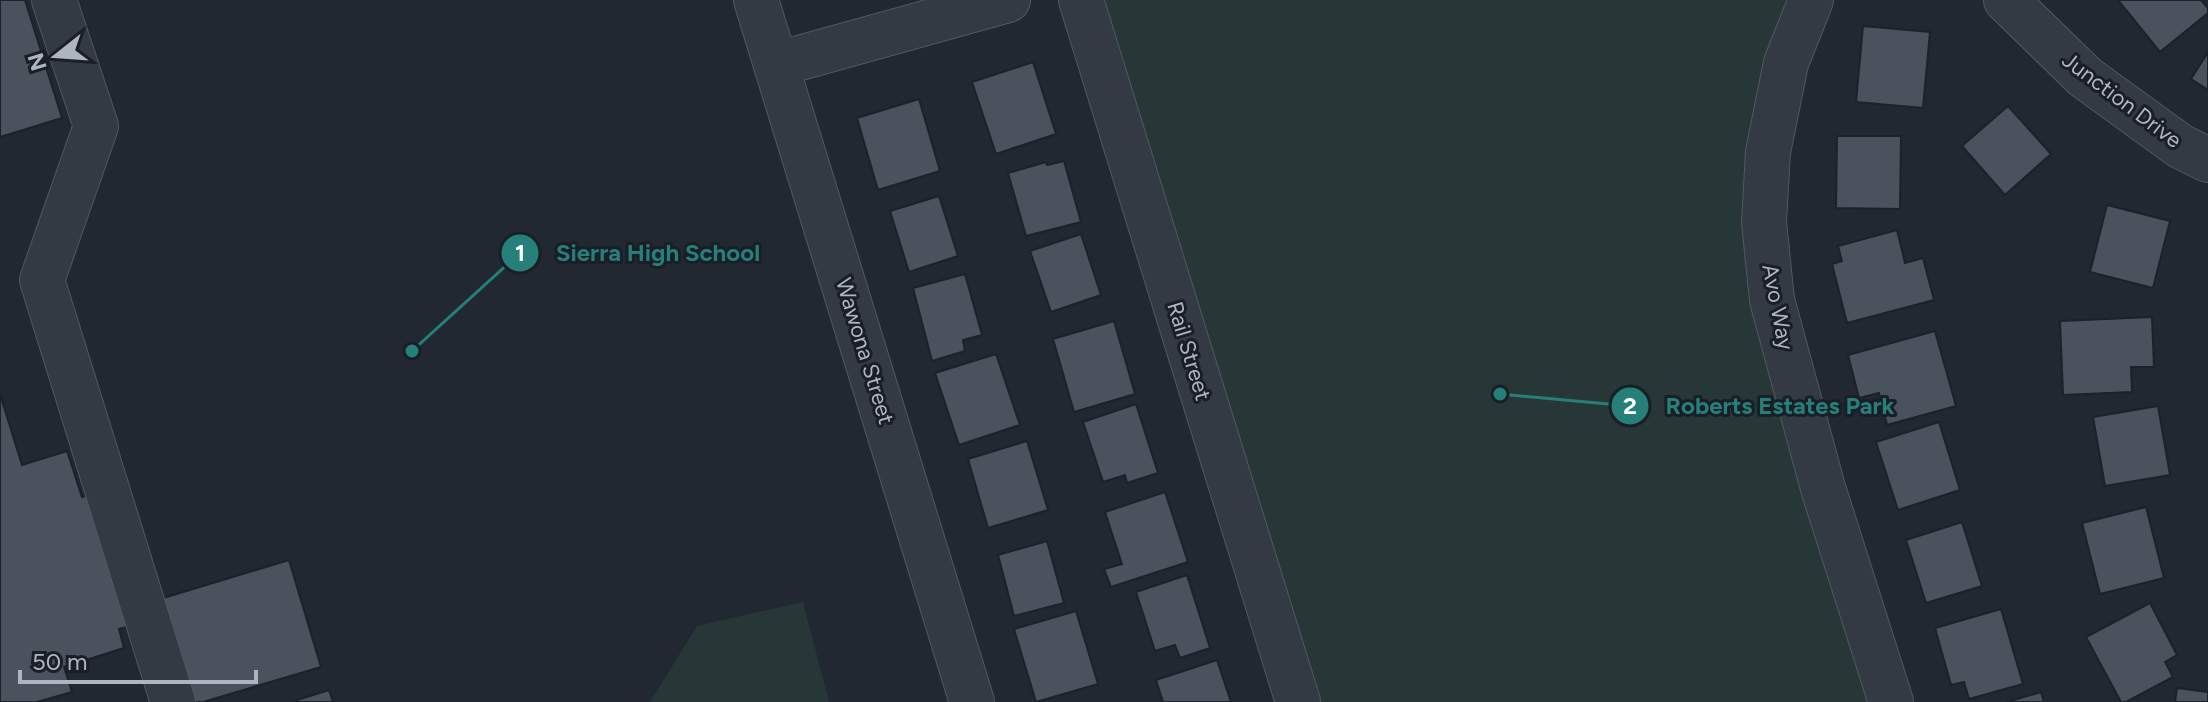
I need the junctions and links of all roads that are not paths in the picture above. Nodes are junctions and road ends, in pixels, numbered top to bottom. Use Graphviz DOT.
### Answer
graph roads {
  1 [pos="54,0"];
  2 [pos="756,0"];
  3 [pos="1008,0"];
  4 [pos="1081,0"];
  5 [pos="1811,0"];
  6 [pos="2006,0"];
  7 [pos="778,64"];
  8 [pos="2208,160"];
  9 [pos="173,702"];
  10 [pos="972,702"];
  11 [pos="1298,702"];
  12 [pos="1891,702"];
  1 -- 9 [label="street"];
  2 -- 7 [label="street, Wawona Street"];
  3 -- 7 [label="street"];
  4 -- 11 [label="street, Rail Street"];
  5 -- 12 [label="street, Avo Way"];
  6 -- 8 [label="street, Junction Drive"];
  7 -- 10 [label="street, Wawona Street"];
}
